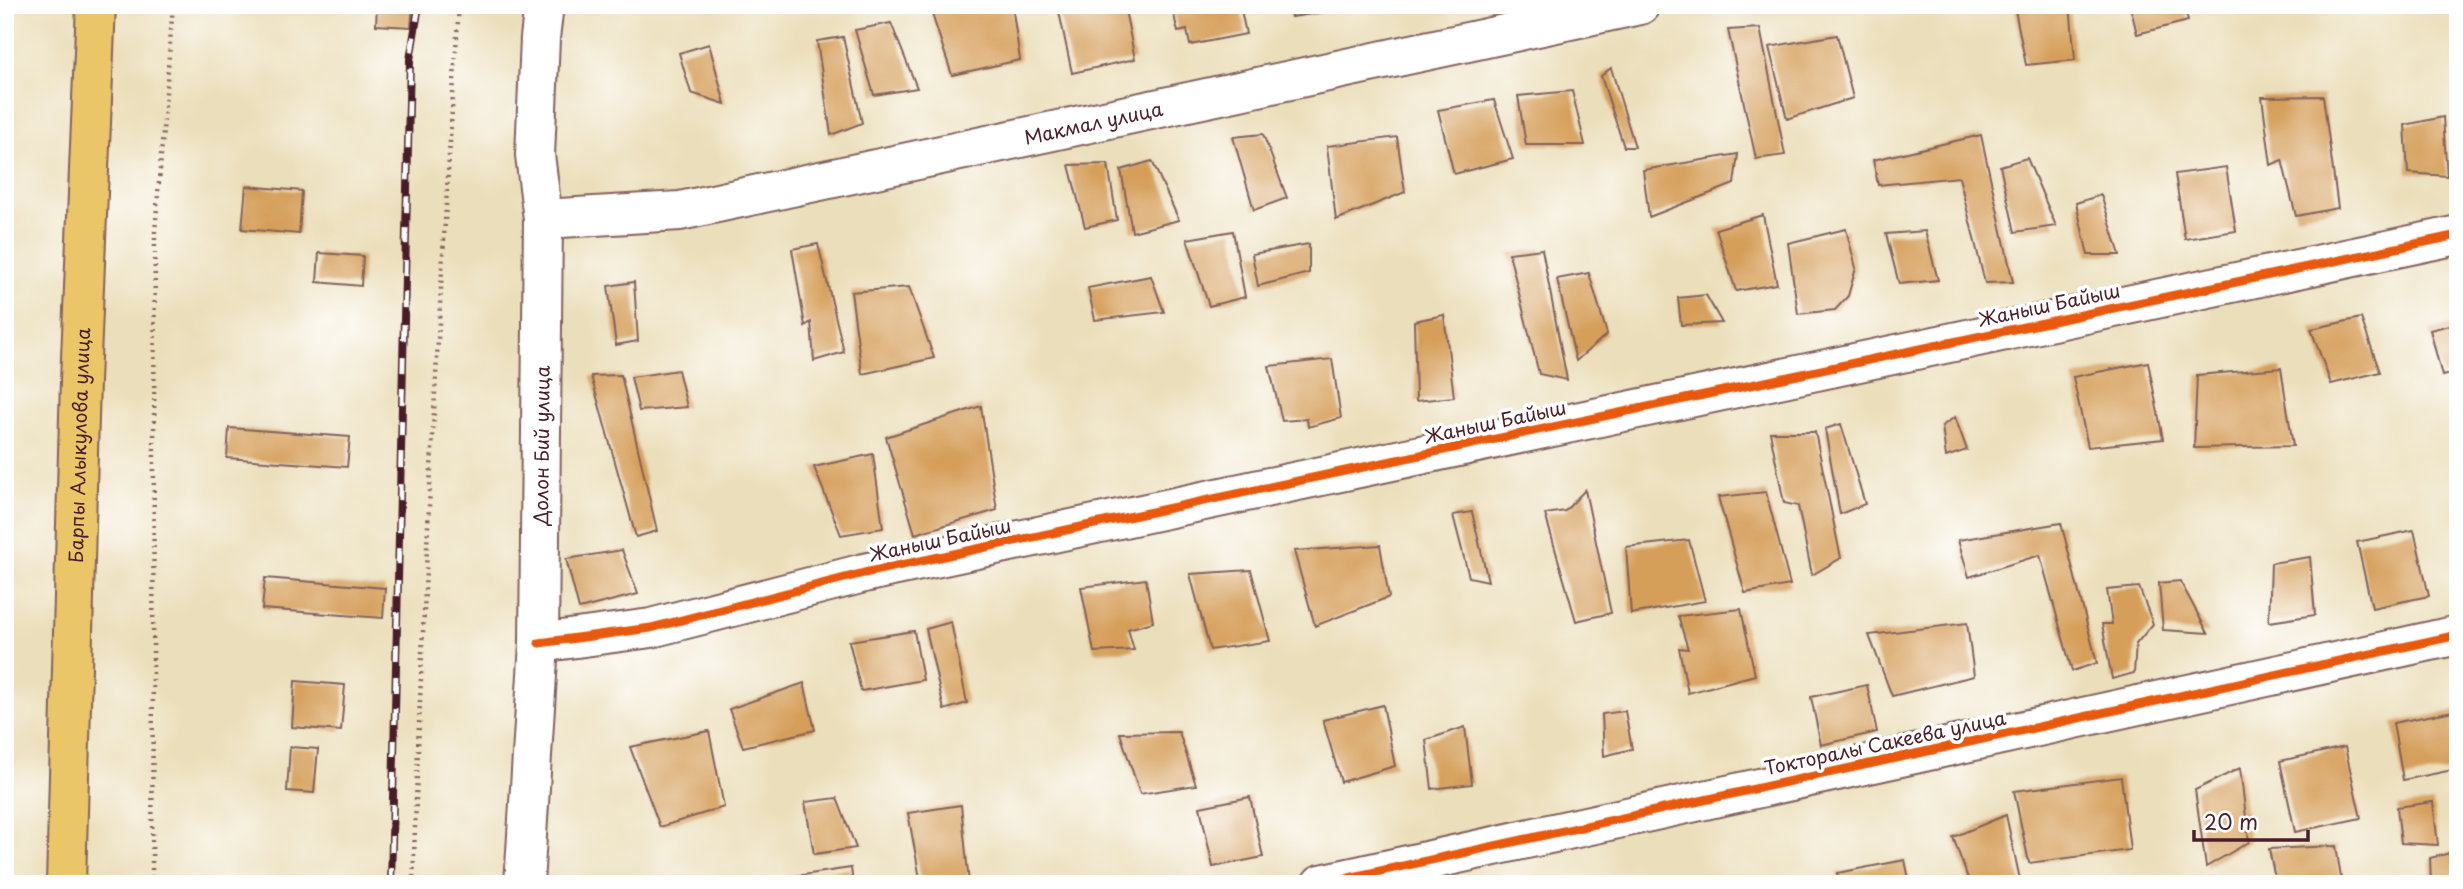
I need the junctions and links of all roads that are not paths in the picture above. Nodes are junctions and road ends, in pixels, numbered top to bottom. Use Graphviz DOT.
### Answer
graph roads {
  1 [pos="96,5"];
  2 [pos="544,5"];
  3 [pos="1640,5"];
  4 [pos="542,219"];
  5 [pos="2458,234"];
  6 [pos="2458,635"];
  7 [pos="539,643"];
  8 [pos="66,884"];
  9 [pos="524,884"];
  10 [pos="1321,884"];
  1 -- 8 [label="main road, Барпы Алыкулова улица"];
  2 -- 4 [label="street, Долон Бий улица"];
  3 -- 4 [label="street, Макмал улица"];
  4 -- 7 [label="street, Долон Бий улица"];
  5 -- 7 [label="street, Жаныш Байыш"];
  6 -- 10 [label="street, Токторалы Сакеева улица"];
  7 -- 9 [label="street, Долон Бий улица"];
}
